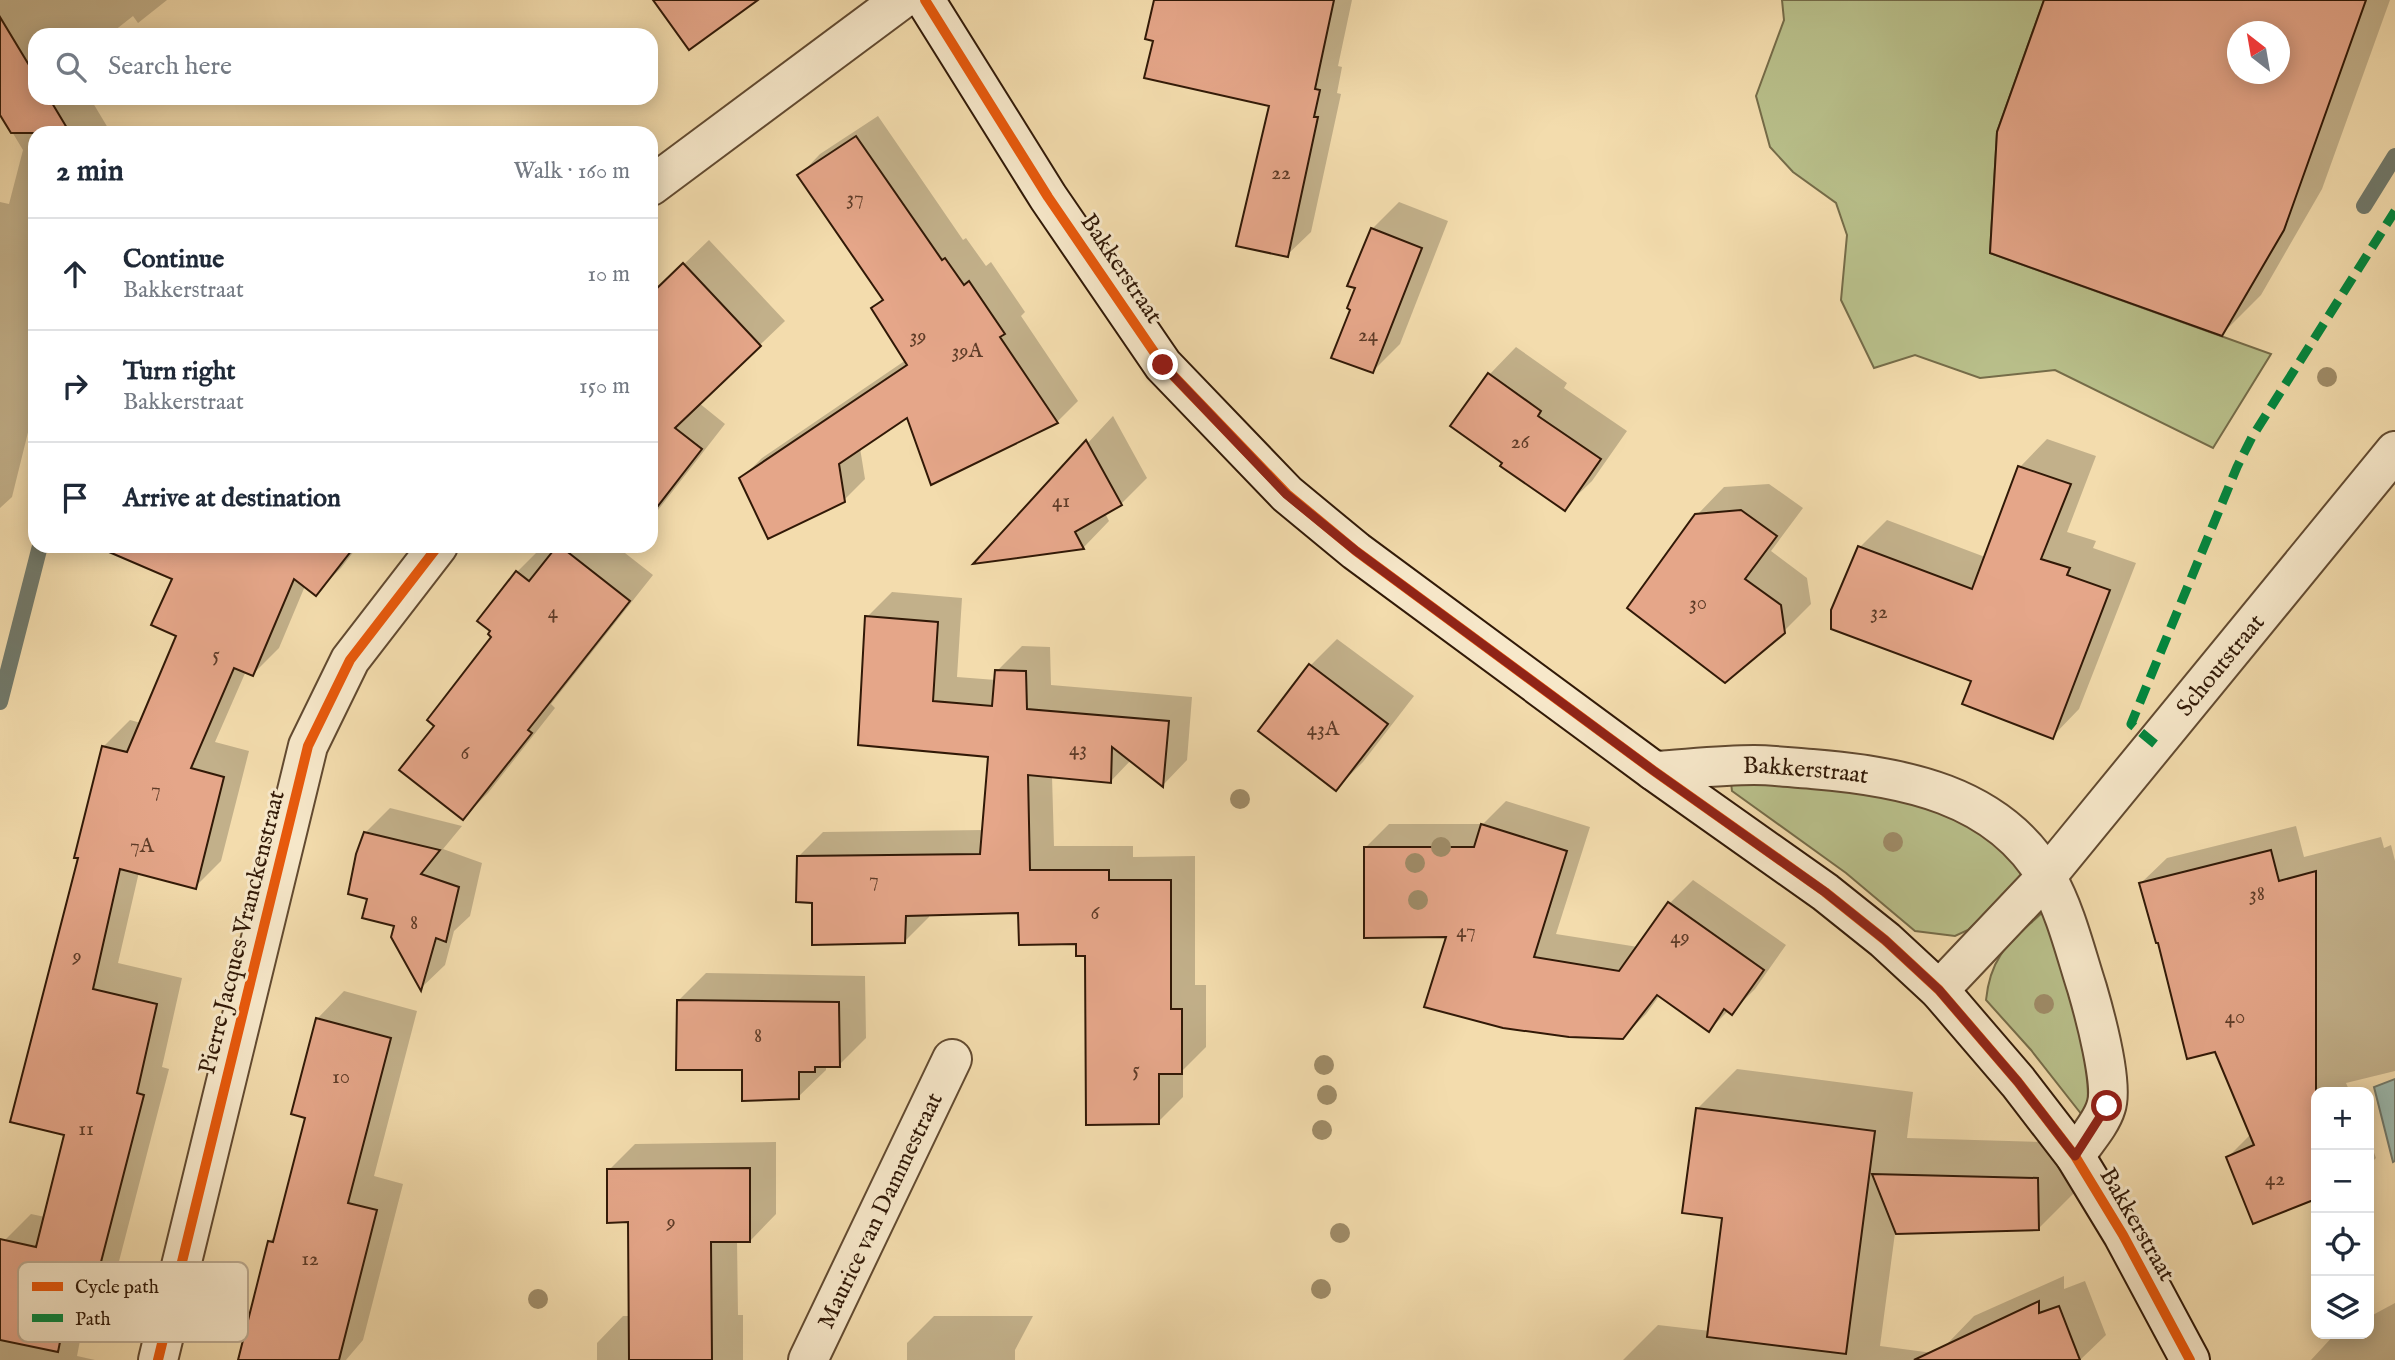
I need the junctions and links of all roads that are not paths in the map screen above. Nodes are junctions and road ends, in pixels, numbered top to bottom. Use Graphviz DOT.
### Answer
graph roads {
  1 [pos="901,0"];
  2 [pos="925,0"];
  3 [pos="658,181"];
  4 [pos="2395,451"];
  5 [pos="433,553"];
  6 [pos="1654,771"];
  7 [pos="2046,877"];
  8 [pos="1939,990"];
  9 [pos="952,1059"];
  10 [pos="2075,1156"];
  11 [pos="182,1262"];
  12 [pos="162,1342"];
  13 [pos="158,1360"];
  14 [pos="808,1360"];
  15 [pos="2190,1360"];
  1 -- 3 [label="street"];
  2 -- 6 [label="street, Bakkerstraat"];
  4 -- 7 [label="street, Schoutstraat"];
  5 -- 11 [label="street, Pierre Jacques Vranckenstraat"];
  6 -- 7 [label="street, Bakkerstraat"];
  6 -- 8 [label="street, Bakkerstraat"];
  7 -- 8 [label="street, Schoutstraat"];
  7 -- 10 [label="street, Bakkerstraat"];
  8 -- 10 [label="street, Bakkerstraat"];
  9 -- 14 [label="street, Maurice van Dammestraat"];
  10 -- 15 [label="street, Bakkerstraat"];
  12 -- 13 [label="street, Pierre Jacques Vranckenstraat"];
}
